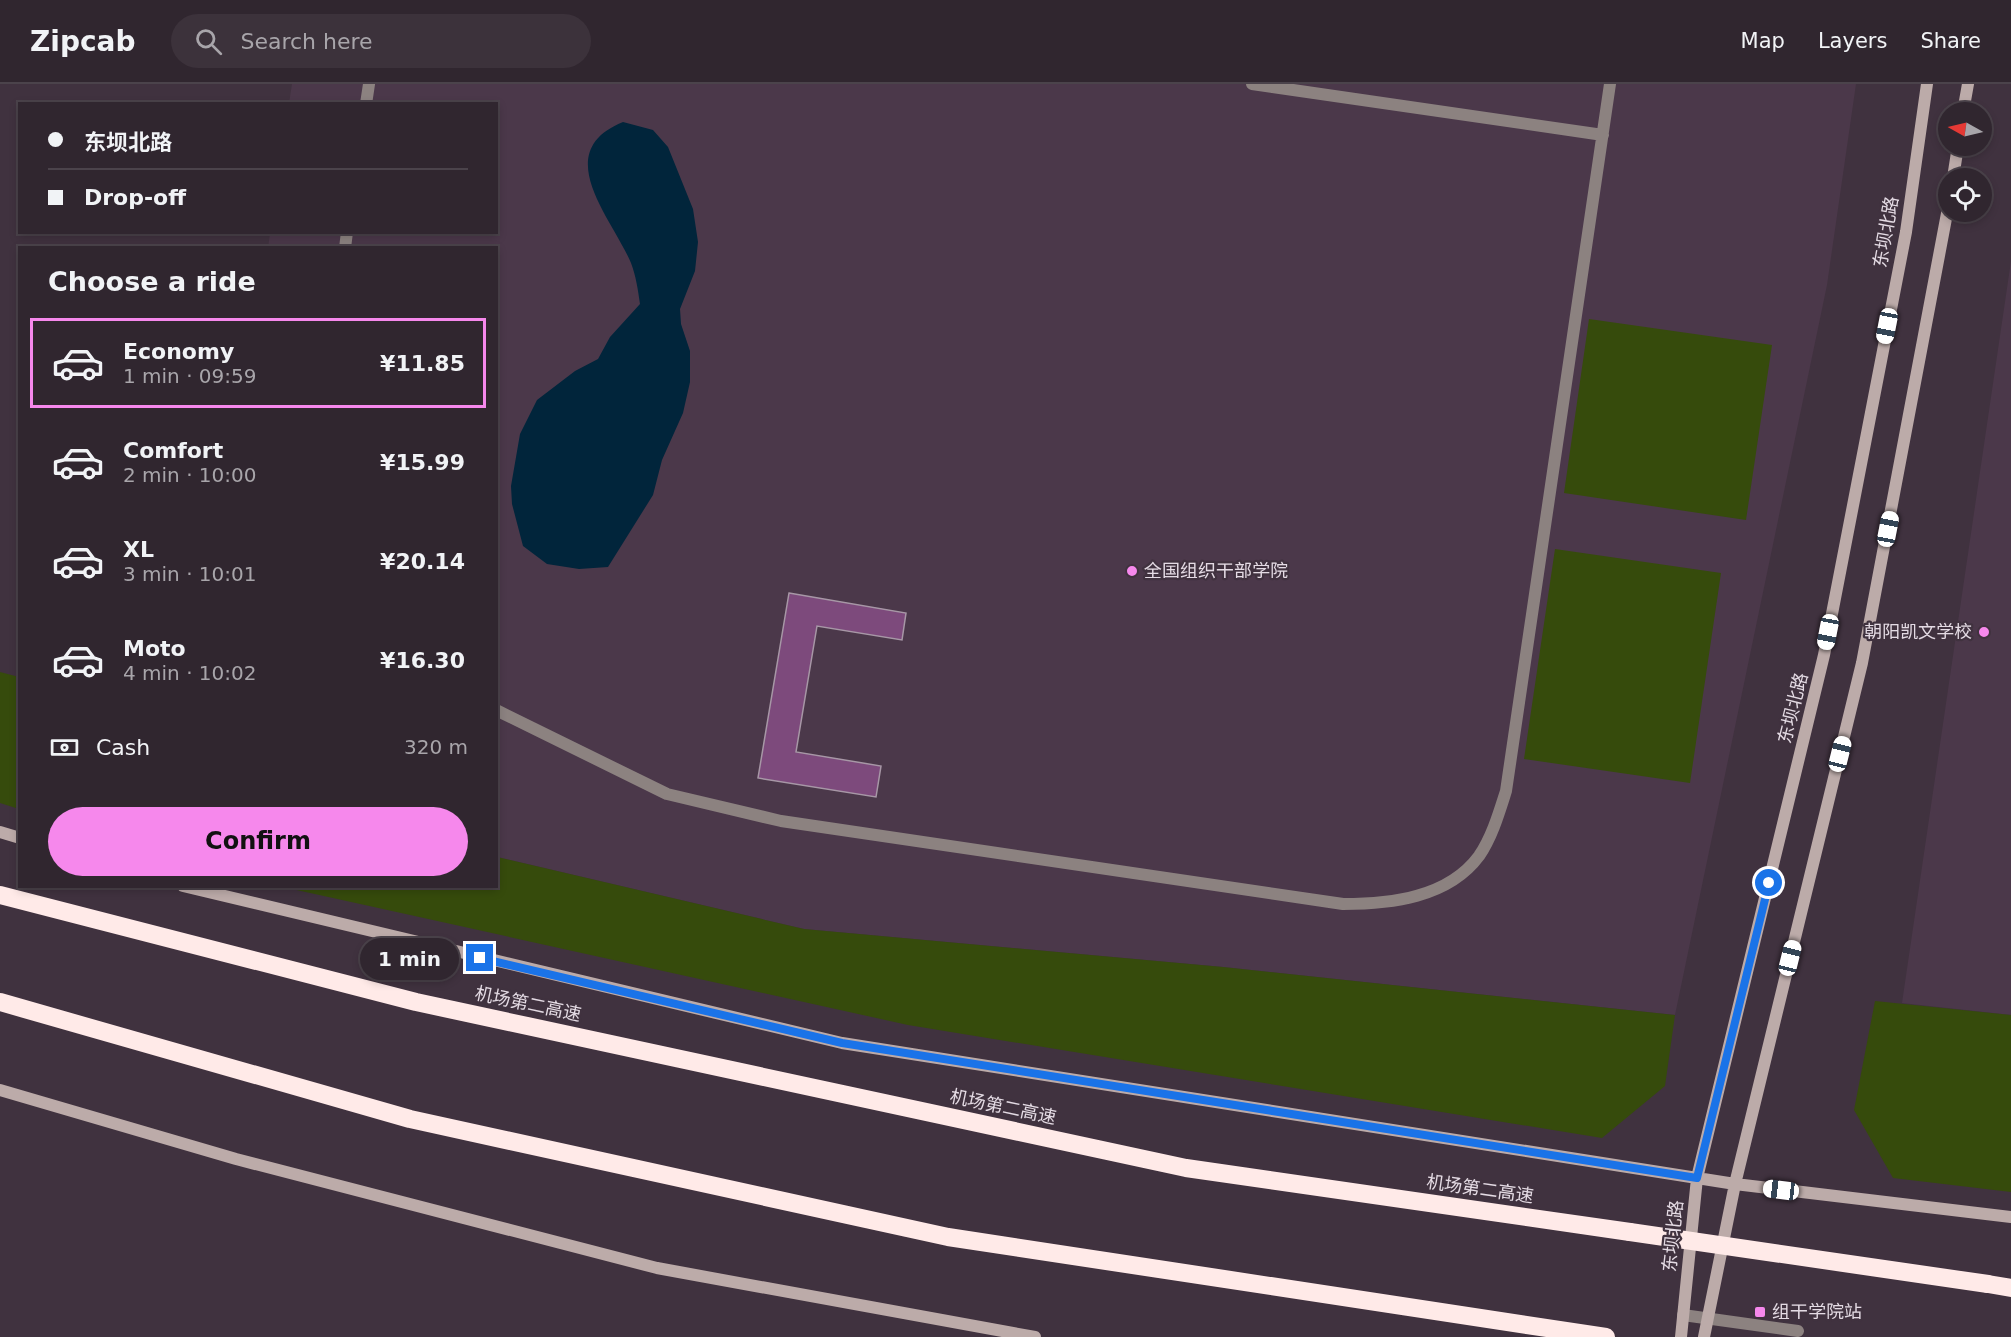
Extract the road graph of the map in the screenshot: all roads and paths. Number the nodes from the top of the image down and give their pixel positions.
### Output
1 (369, 84) edge
2 (1252, 84) edge
3 (1610, 84) edge
4 (1927, 84) edge
5 (1968, 84) edge
6 (366, 102) edge
7 (1965, 102) edge
8 (1603, 135) junction
9 (1945, 222) edge
10 (498, 711) edge
11 (0, 832) edge
12 (18, 837) edge
13 (191, 888) edge
14 (6, 898) edge
15 (0, 1002) edge
16 (0, 1090) edge
17 (1697, 1178) junction
18 (1735, 1184) junction
19 (2011, 1216) edge
20 (2011, 1288) edge
21 (1683, 1314) junction
22 (1709, 1319) junction
23 (1798, 1332) dead end
24 (1035, 1337) edge
25 (1606, 1337) edge
26 (1681, 1337) edge
27 (1704, 1337) edge

1 - 6 lane
2 - 8 lane
3 - 8 lane
4 - 17 main road, 东坝北路
5 - 7 main road
8 - 10 lane
9 - 18 main road
11 - 12 main road
13 - 17 main road
14 - 20 highway, 机场第二高速, bridge
15 - 25 highway
16 - 24 main road
17 - 18 main road
17 - 21 main road, 东坝北路
18 - 19 main road
18 - 22 main road
21 - 22 lane
21 - 26 main road, 东坝北路
22 - 23 lane
22 - 27 main road

